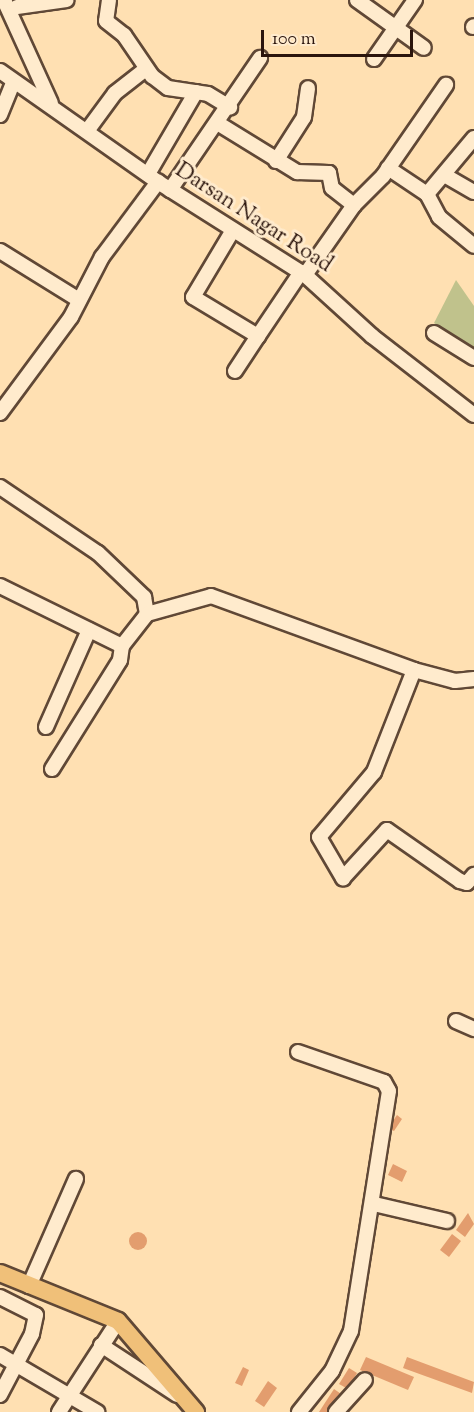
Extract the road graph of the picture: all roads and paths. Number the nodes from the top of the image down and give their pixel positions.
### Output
1 (4, 0) edge
2 (67, 0) edge
3 (109, 0) edge
4 (357, 0) edge
5 (416, 0) edge
6 (17, 7) dead end
7 (396, 28) junction
8 (424, 48) dead end
9 (260, 58) dead end
10 (374, 59) dead end
11 (146, 69) junction
12 (0, 71) edge
13 (14, 81) junction
14 (446, 85) dead end
15 (308, 88) dead end
16 (196, 92) junction
17 (52, 105) junction
18 (230, 107) junction
19 (0, 115) edge
20 (219, 124) junction
21 (87, 130) junction
22 (474, 138) edge
23 (276, 161) junction
24 (388, 168) junction
25 (446, 176) junction
26 (159, 182) junction
27 (474, 192) edge
28 (427, 194) junction
29 (354, 205) junction
30 (233, 230) junction
31 (474, 246) edge
32 (0, 251) edge
33 (303, 273) junction
34 (79, 300) junction
35 (434, 333) dead end
36 (258, 336) junction
37 (474, 358) edge
38 (235, 371) dead end
39 (0, 412) edge
40 (474, 415) edge
41 (0, 487) edge
42 (0, 586) edge
43 (147, 614) junction
44 (88, 630) junction
45 (122, 646) junction
46 (414, 670) junction
47 (474, 679) edge
48 (46, 727) dead end
49 (52, 769) dead end
50 (474, 876) edge
51 (456, 1021) dead end
52 (474, 1029) edge
53 (298, 1052) dead end
54 (76, 1179) dead end
55 (374, 1204) junction
56 (447, 1221) dead end
57 (0, 1273) edge
58 (29, 1286) junction
59 (0, 1297) edge
60 (118, 1320) junction
61 (101, 1345) junction
62 (0, 1356) edge
63 (15, 1362) junction
64 (364, 1380) dead end
65 (0, 1395) edge
66 (70, 1395) junction
67 (183, 1398) junction
68 (59, 1412) edge
69 (97, 1412) edge
70 (196, 1412) edge
71 (299, 1412) edge
72 (336, 1412) edge

1 - 17 street
2 - 6 street
3 - 11 street
4 - 7 street
5 - 7 street
7 - 8 street
7 - 10 street
9 - 18 street
11 - 16 street
11 - 21 street
12 - 13 street, Darsan Nagar Road
13 - 17 street, Darsan Nagar Road
13 - 19 street
14 - 24 street
15 - 23 street
16 - 18 street
16 - 26 street
17 - 21 street, Darsan Nagar Road
18 - 20 street
20 - 23 street
20 - 26 street
21 - 26 street, Darsan Nagar Road
22 - 25 street
23 - 29 street
24 - 28 street
24 - 29 street
25 - 27 street
25 - 28 street
26 - 30 street, Darsan Nagar Road
26 - 34 street
28 - 31 street
29 - 33 street
30 - 33 street, Darsan Nagar Road
30 - 36 street
32 - 34 street
33 - 36 street
33 - 40 street, Darsan Nagar Road
34 - 39 street
35 - 37 street
36 - 38 street
41 - 43 street
42 - 44 street
43 - 45 street
43 - 46 street
44 - 45 street
44 - 48 street
45 - 49 street
46 - 47 street
46 - 50 street
51 - 52 street
53 - 55 street
54 - 58 street
55 - 56 street
55 - 71 street
57 - 58 main road
58 - 60 main road
59 - 63 street
60 - 61 street
60 - 67 main road
61 - 66 street
61 - 67 street
62 - 63 street
63 - 65 street
63 - 66 street
64 - 72 street
66 - 68 street
66 - 69 street
67 - 70 main road

